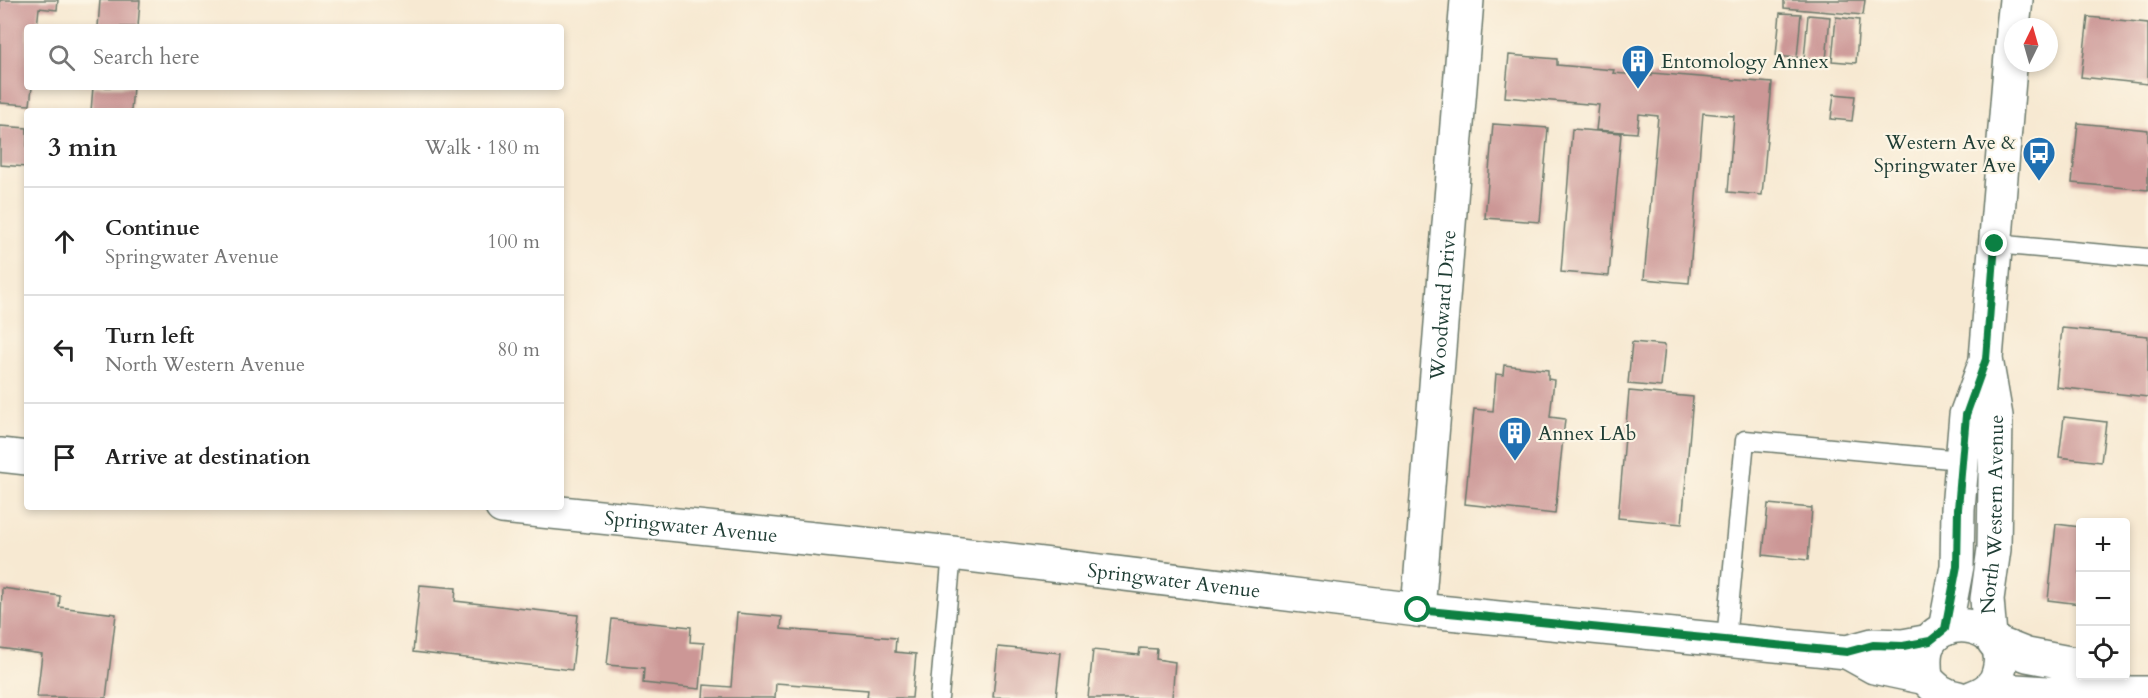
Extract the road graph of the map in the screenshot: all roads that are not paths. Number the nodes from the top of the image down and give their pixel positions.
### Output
1 (1467, 0) edge
2 (2016, 0) edge
3 (2014, 18) edge
4 (2009, 72) edge
5 (1995, 244) junction
6 (2148, 258) edge
7 (1986, 359) junction
8 (0, 455) edge
9 (24, 458) edge
10 (1961, 460) junction
11 (531, 510) edge
12 (952, 553) junction
13 (1418, 610) junction
14 (1937, 635) junction
15 (1992, 639) junction
16 (1726, 640) junction
17 (1847, 652) junction
18 (2076, 664) edge
19 (2130, 674) edge
20 (2148, 678) edge
21 (1959, 693) edge
22 (2148, 693) edge
23 (939, 698) edge

1 - 13 street, Woodward Drive
2 - 3 street, North Western Avenue
4 - 5 street, North Western Avenue
5 - 6 lane
5 - 7 street, North Western Avenue
7 - 10 street, North Western Avenue
7 - 15 street, North Western Avenue
8 - 9 street
10 - 14 street, North Western Avenue
10 - 16 lane
11 - 12 street, Springwater Avenue
12 - 13 street, Springwater Avenue
12 - 23 lane
13 - 16 street, Springwater Avenue
14 - 15 street, North Western Avenue
14 - 17 street, Springwater Avenue
14 - 21 street, North Western Avenue
15 - 18 street
15 - 21 street, North Western Avenue
16 - 17 street, Springwater Avenue
17 - 21 street, Springwater Avenue
19 - 20 street
21 - 22 street, Springwater Avenue

